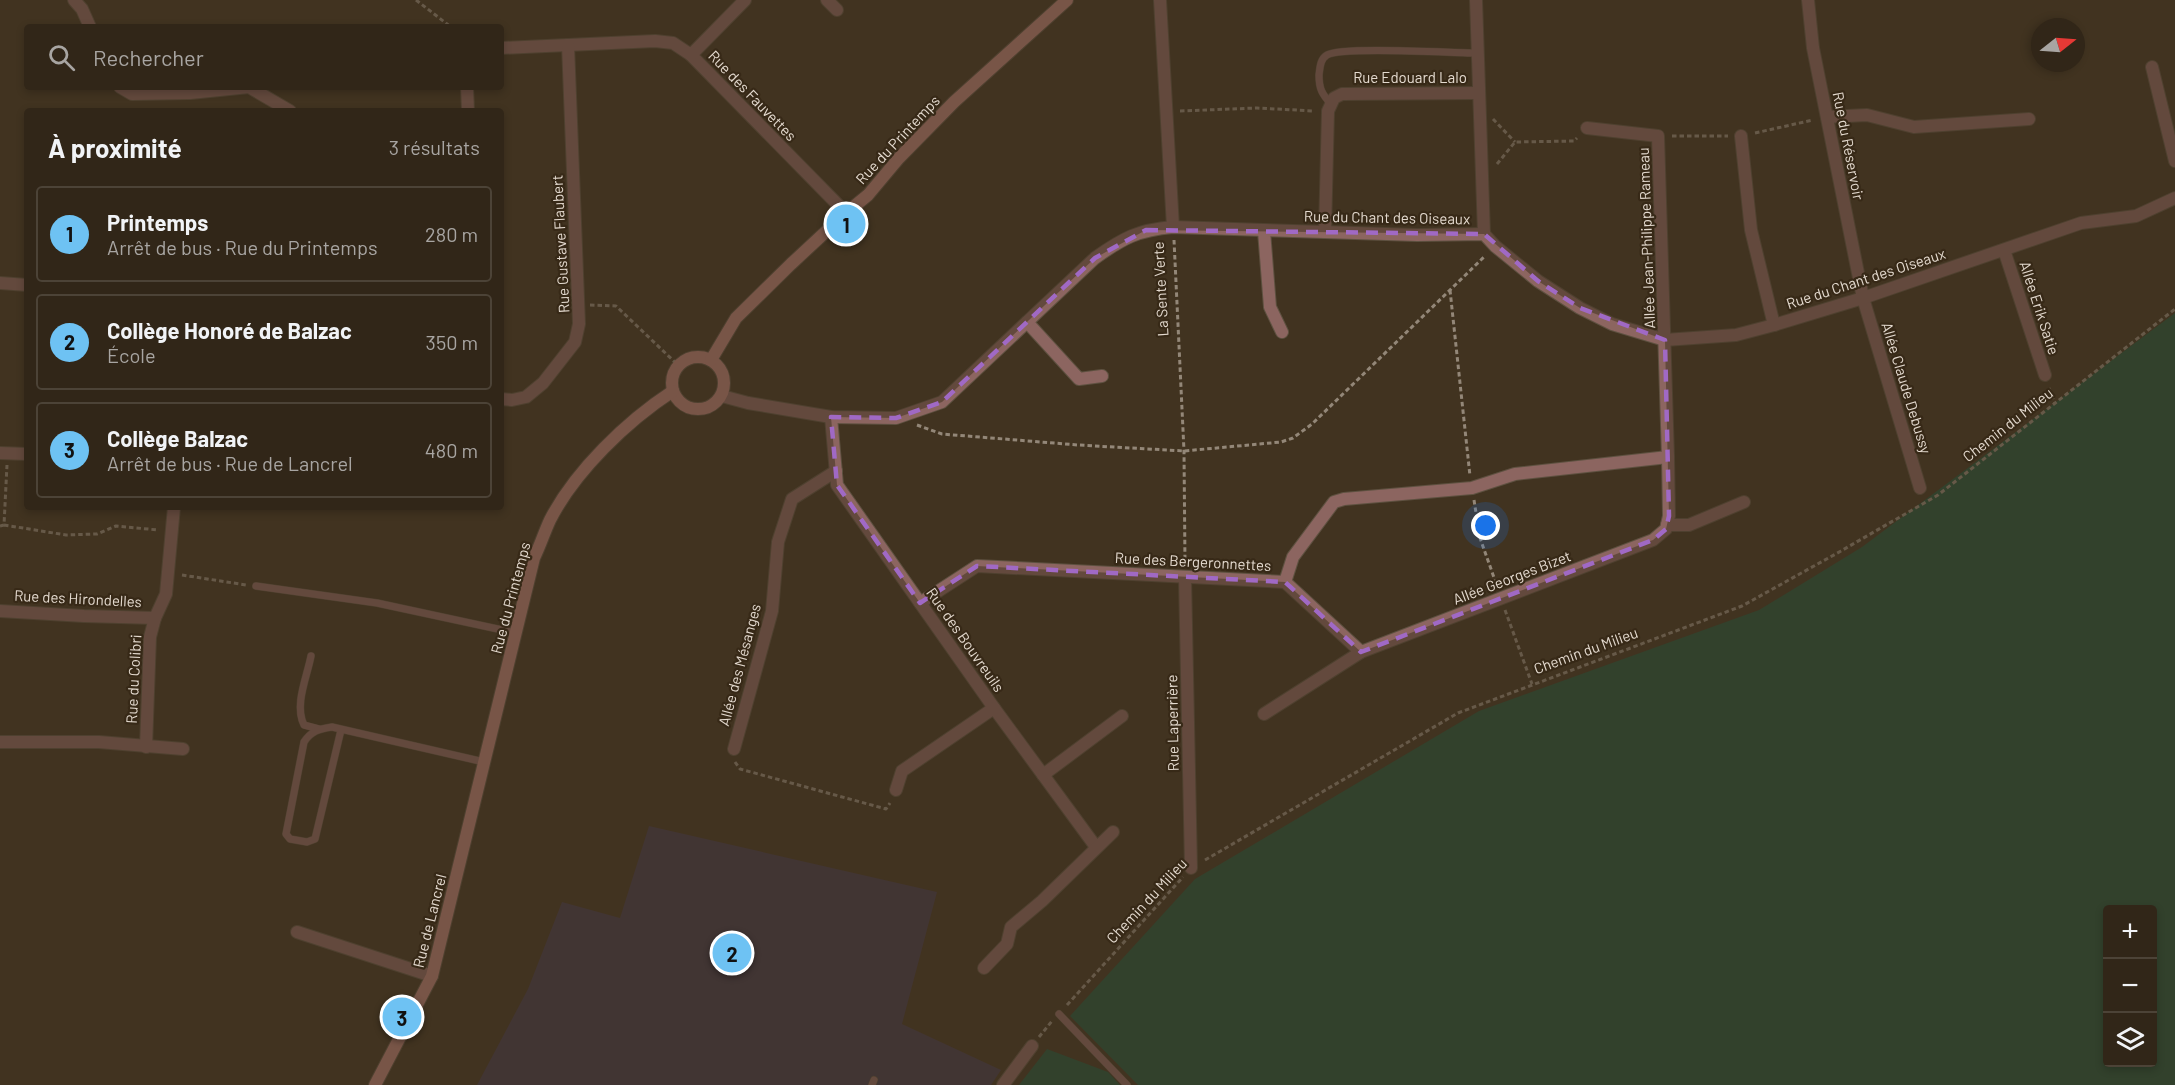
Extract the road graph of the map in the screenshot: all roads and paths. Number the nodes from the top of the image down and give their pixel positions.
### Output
1 (75, 0) edge
2 (416, 0) edge
3 (745, 0) edge
4 (827, 0) edge
5 (1066, 0) edge
6 (1160, 0) edge
7 (1476, 0) edge
8 (1808, 0) edge
9 (837, 10) dead end
10 (89, 24) edge
11 (447, 24) edge
12 (568, 45) junction
13 (504, 48) edge
14 (1477, 53) junction
15 (691, 55) junction
16 (2152, 67) dead end
17 (125, 90) edge
18 (220, 90) edge
19 (254, 90) edge
20 (467, 90) edge
21 (1479, 98) junction
22 (285, 108) edge
23 (468, 108) edge
24 (1330, 108) junction
25 (1166, 111) junction
26 (1827, 117) junction
27 (2029, 119) dead end
28 (1587, 128) joint
29 (1741, 136) dead end
30 (1515, 142) junction
31 (2175, 161) edge
32 (1482, 181) junction
33 (2175, 198) edge
34 (846, 213) junction
35 (1173, 226) junction
36 (1264, 231) junction
37 (1325, 232) junction
38 (1484, 234) junction
39 (1495, 246) junction
40 (2004, 250) junction
41 (0, 283) edge
42 (24, 285) edge
43 (1863, 298) junction
44 (580, 304) junction
45 (2175, 309) edge
46 (1028, 322) junction
47 (1774, 325) junction
48 (1282, 332) dead end
49 (1665, 340) junction
50 (711, 360) junction
51 (679, 366) junction
52 (2045, 375) dead end
53 (1102, 376) dead end
54 (673, 391) junction
55 (722, 396) junction
56 (504, 399) edge
57 (831, 417) junction
58 (896, 418) junction
59 (1184, 451) junction
60 (4, 453) edge
61 (24, 454) edge
62 (1668, 457) junction
63 (836, 471) junction
64 (1920, 488) dead end
65 (1744, 502) dead end
66 (174, 510) edge
67 (1667, 525) junction
68 (2, 526) edge
69 (172, 532) junction
70 (168, 572) junction
71 (1185, 577) junction
72 (1286, 582) junction
73 (256, 586) joint
74 (920, 603) junction
75 (0, 611) edge
76 (155, 618) junction
77 (516, 633) junction
78 (1361, 652) junction
79 (312, 656) dead end
80 (994, 708) junction
81 (1264, 714) dead end
82 (1122, 716) dead end
83 (319, 729) junction
84 (341, 729) junction
85 (0, 742) edge
86 (146, 747) junction
87 (183, 749) dead end
88 (734, 749) joint
89 (484, 762) junction
90 (1043, 775) junction
91 (478, 790) joint
92 (896, 790) joint
93 (1113, 832) dead end
94 (1096, 847) junction
95 (1191, 868) junction
96 (297, 932) dead end
97 (984, 968) dead end
98 (432, 976) junction
99 (1059, 1014) junction
100 (1032, 1046) joint
101 (380, 1083) edge
102 (1003, 1085) edge
103 (1127, 1085) edge

1 - 10 street
2 - 11 path
3 - 15 street, Rue des Fauvettes
4 - 9 street
5 - 34 main road, Rue du Printemps
6 - 25 street, La Sente Verte
7 - 14 street, Rue Edouard Lalo
8 - 26 street, Rue du Réservoir
12 - 13 street
12 - 15 street
12 - 44 street, Rue Gustave Flaubert
14 - 21 street, Rue Edouard Lalo
14 - 24 lane
15 - 34 street, Rue des Fauvettes
16 - 31 street
17 - 18 street
19 - 22 street
20 - 23 street
21 - 24 street, Rue Edouard Lalo
21 - 30 path
21 - 32 street, Rue Edouard Lalo
24 - 25 path
24 - 37 street
25 - 35 street, La Sente Verte
26 - 27 street
26 - 43 street, Rue du Réservoir
28 - 30 path
28 - 49 street, Allée Jean-Philippe Rameau
29 - 47 street
30 - 32 path
32 - 38 street, Rue Edouard Lalo
33 - 40 street, Rue du Chant des Oiseaux
34 - 50 main road, Rue du Printemps
35 - 36 street, Rue du Chant des Oiseaux
35 - 46 street, Rue du Chant des Oiseaux
35 - 59 path, La Sente Verte
36 - 37 street, Rue du Chant des Oiseaux
36 - 48 street
37 - 38 street, Rue du Chant des Oiseaux
38 - 39 street, Rue du Chant des Oiseaux
39 - 49 street, Rue du Chant des Oiseaux
39 - 59 path
40 - 43 street, Rue du Chant des Oiseaux
40 - 52 street, Allée Erik Satie
41 - 42 street
43 - 47 street, Rue du Chant des Oiseaux
43 - 64 street, Allée Claude Debussy
44 - 51 path
44 - 56 street, Rue Gustave Flaubert
45 - 95 path, Chemin du Milieu
46 - 53 street
46 - 58 street, Rue du Chant des Oiseaux
47 - 49 street, Rue du Chant des Oiseaux
49 - 62 street
50 - 51 main road
50 - 55 main road
51 - 54 main road
54 - 55 main road
54 - 77 main road, Rue du Printemps
55 - 57 street, Rue du Chant des Oiseaux
57 - 58 street, Rue du Chant des Oiseaux
57 - 63 street, Rue des Bouvreuils
58 - 59 path
59 - 71 path, La Sente Verte
60 - 61 street
60 - 68 path
62 - 67 street
62 - 72 street, Rue des Bergeronnettes
63 - 74 street, Rue des Bouvreuils
63 - 88 street, Allée des Mésanges
65 - 67 street
66 - 69 street, Rue du Colibri
67 - 78 street, Allée Georges Bizet
68 - 69 path
69 - 70 street, Rue du Colibri
70 - 73 path
70 - 76 street, Rue du Colibri
71 - 72 street, Rue des Bergeronnettes
71 - 74 street, Rue des Bergeronnettes
71 - 95 street, Rue Laperrière
72 - 78 street
73 - 77 lane
74 - 80 street, Rue des Bouvreuils
75 - 76 street, Rue des Hirondelles
76 - 86 street, Rue du Colibri
77 - 89 main road, Rue du Printemps
78 - 81 street, Allée Georges Bizet
79 - 83 lane
80 - 90 street, Rue des Bouvreuils
80 - 92 street
82 - 90 street
83 - 84 lane
83 - 84 lane
84 - 89 lane
85 - 86 street
86 - 87 street
88 - 92 path
89 - 91 main road, Rue du Printemps
90 - 94 street, Rue des Bouvreuils
91 - 98 main road, Rue de Lancrel
93 - 94 street
94 - 97 street
95 - 99 path, Chemin du Milieu
96 - 98 street
98 - 101 main road, Rue de Lancrel
99 - 100 path, Chemin du Milieu
99 - 103 lane
100 - 102 street

